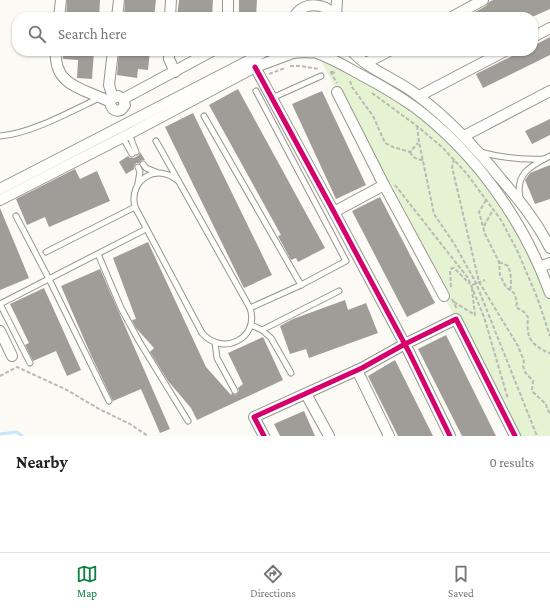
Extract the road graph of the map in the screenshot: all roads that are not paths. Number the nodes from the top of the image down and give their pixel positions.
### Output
1 (61, 0) edge
2 (119, 0) edge
3 (171, 0) edge
4 (228, 0) edge
5 (337, 0) edge
6 (483, 0) edge
7 (60, 12) edge
8 (118, 12) edge
9 (170, 12) edge
10 (228, 12) edge
11 (298, 12) edge
12 (331, 12) edge
13 (336, 12) edge
14 (461, 12) edge
15 (550, 28) edge
16 (538, 34) edge
17 (56, 56) edge
18 (112, 56) edge
19 (169, 56) edge
20 (203, 56) edge
21 (257, 56) edge
22 (282, 56) edge
23 (323, 56) edge
24 (356, 56) edge
25 (379, 56) edge
26 (495, 56) edge
27 (366, 63) junction
28 (259, 65) junction
29 (175, 72) junction
30 (321, 76) dead end
31 (337, 88) road end
32 (550, 91) edge
33 (256, 92) dead end
34 (419, 96) junction
35 (272, 98) junction
36 (108, 99) junction
37 (123, 99) junction
38 (121, 110) junction
39 (204, 116) dead end
40 (128, 122) junction
41 (0, 136) edge
42 (126, 136) junction
43 (464, 136) junction
44 (156, 141) dead end
45 (479, 152) junction
46 (134, 153) dead end
47 (550, 156) edge
48 (544, 159) junction
49 (159, 173) junction
50 (178, 181) junction
51 (384, 185) junction
52 (137, 186) junction
53 (0, 189) edge
54 (0, 200) edge
55 (520, 201) junction
56 (135, 207) junction
57 (334, 212) junction
58 (16, 216) dead end
59 (146, 229) junction
60 (550, 248) edge
61 (46, 252) dead end
62 (98, 254) junction
63 (550, 263) edge
64 (540, 266) junction
65 (49, 279) junction
66 (301, 285) junction
67 (339, 291) dead end
68 (448, 293) road end
69 (550, 293) edge
70 (0, 304) edge
71 (250, 308) junction
72 (251, 325) junction
73 (262, 330) junction
74 (0, 331) edge
75 (214, 343) junction
76 (405, 344) junction
77 (12, 356) dead end
78 (30, 363) dead end
79 (356, 370) junction
80 (291, 373) dead end
81 (235, 391) dead end
82 (306, 394) junction
83 (109, 401) dead end
84 (188, 421) dead end
85 (264, 436) edge
86 (329, 436) edge
87 (389, 436) edge
88 (450, 436) edge
89 (515, 436) edge

1 - 7 street
2 - 8 street
3 - 9 street
4 - 10 street
5 - 13 street
6 - 14 street
11 - 12 street
15 - 16 street
17 - 36 street
18 - 36 street
19 - 29 street
20 - 29 street
21 - 40 street
22 - 28 street
23 - 64 street
24 - 27 street
25 - 27 street
26 - 34 street
27 - 34 street
28 - 35 street
28 - 42 street
29 - 37 street
30 - 35 lane
31 - 51 street
32 - 43 street
33 - 66 lane
34 - 43 street
35 - 57 street
36 - 37 street
36 - 38 street
36 - 41 lane
37 - 38 street
38 - 40 street
39 - 66 lane
40 - 53 street
42 - 46 lane
42 - 54 street
43 - 45 street
44 - 50 lane
45 - 48 lane
45 - 55 street
47 - 48 lane
48 - 55 lane
49 - 50 lane
49 - 52 lane
49 - 52 lane
50 - 71 lane
51 - 57 street
51 - 68 street
52 - 56 lane
55 - 60 street
56 - 59 lane
56 - 61 lane
57 - 76 street
58 - 65 lane
59 - 62 lane
59 - 75 lane
62 - 65 lane
62 - 84 lane
63 - 64 street
64 - 69 street
65 - 70 lane
65 - 83 lane
66 - 71 lane
67 - 73 lane
70 - 78 lane
71 - 72 lane
72 - 73 lane
72 - 75 lane
73 - 80 lane
74 - 77 street
75 - 81 lane
76 - 79 street
76 - 88 street
76 - 89 street
79 - 82 street
79 - 87 street
82 - 85 street
82 - 86 street

